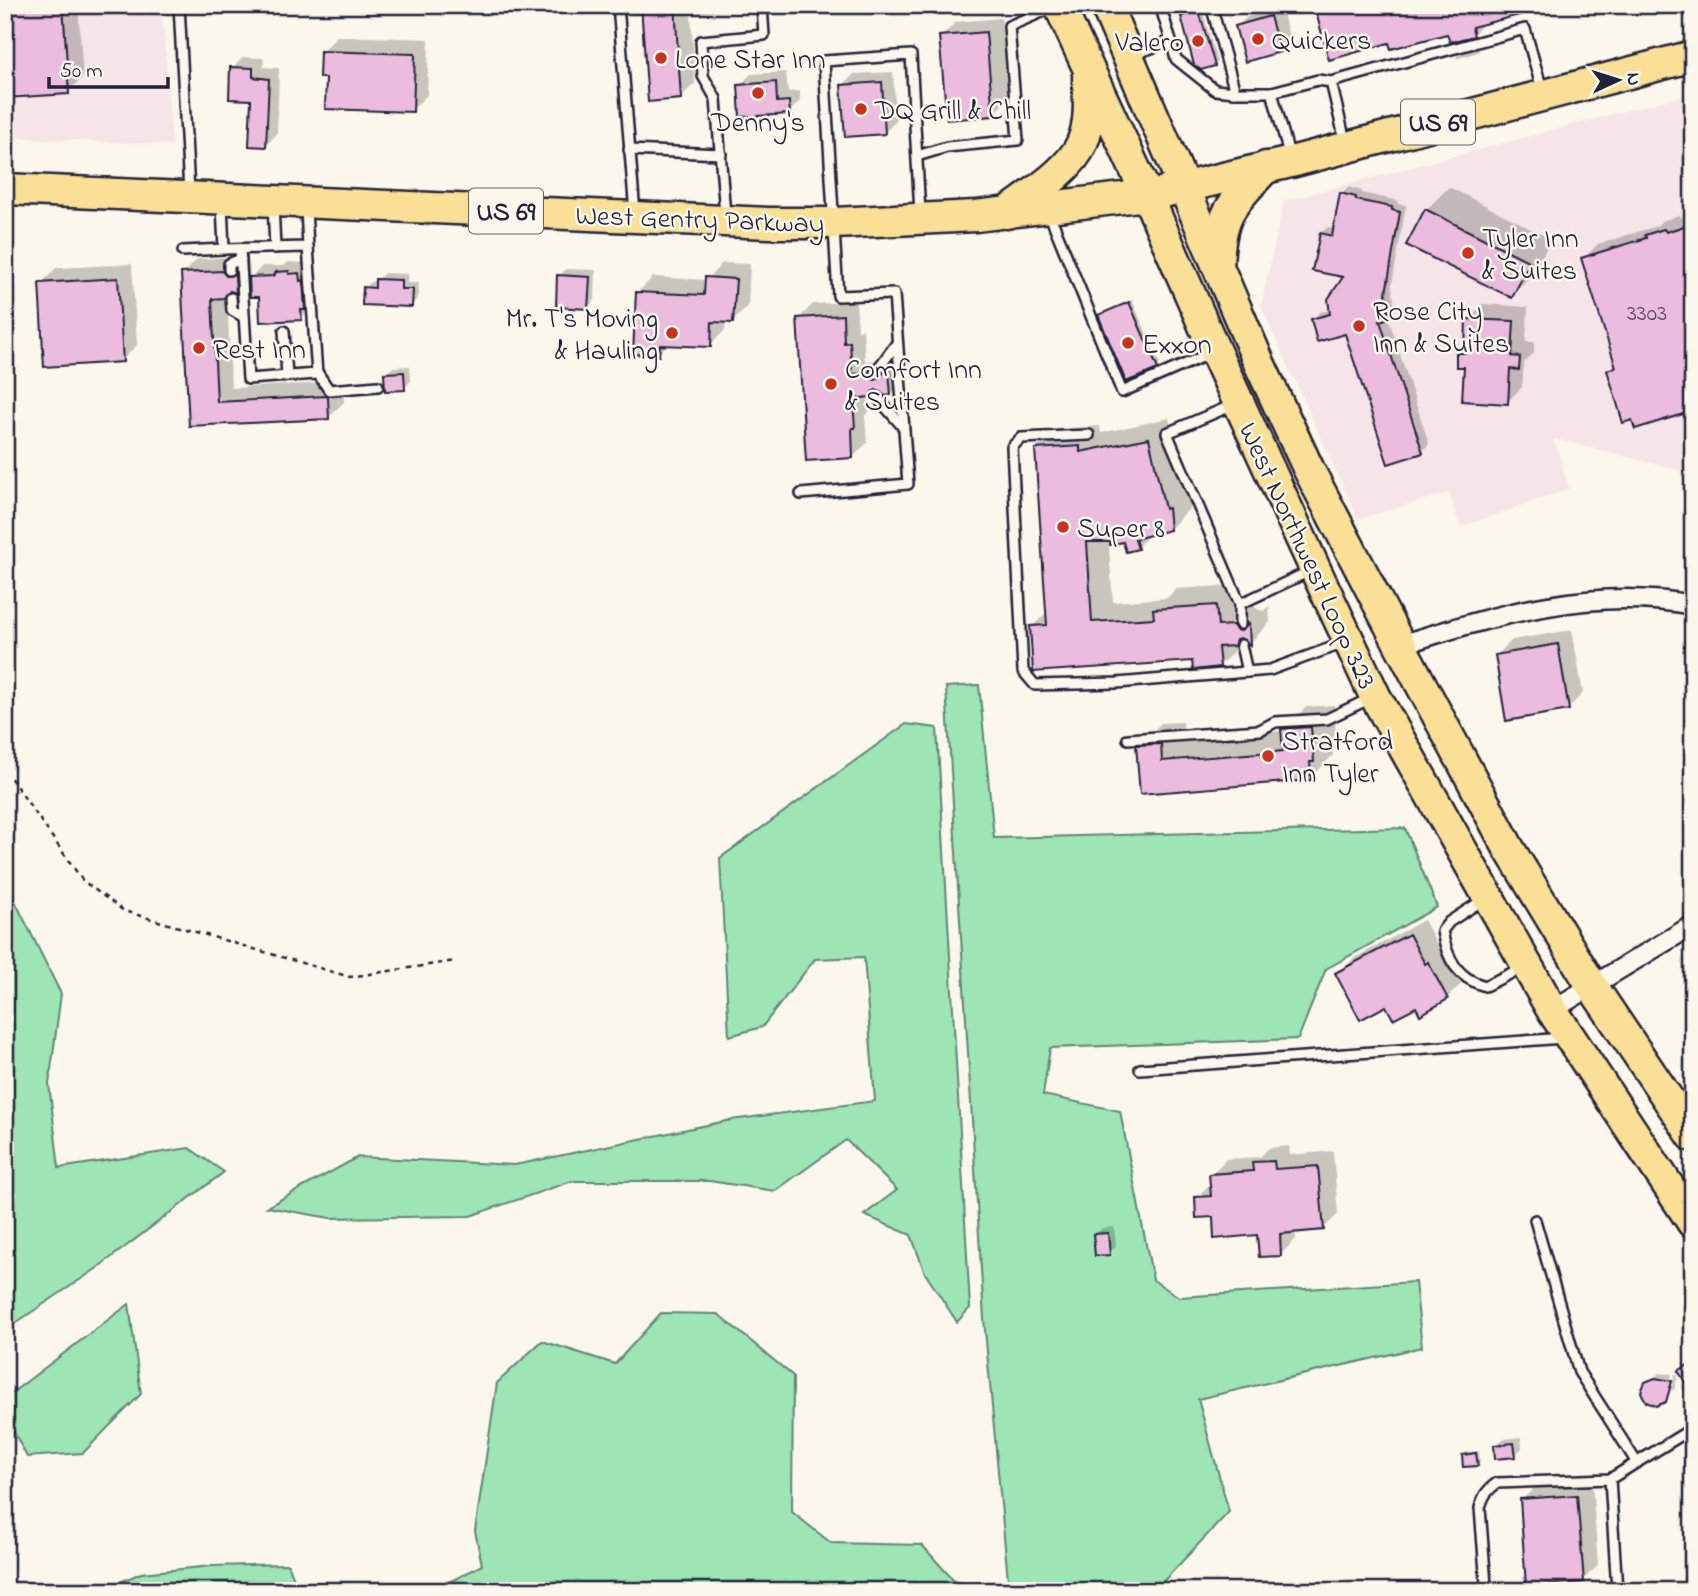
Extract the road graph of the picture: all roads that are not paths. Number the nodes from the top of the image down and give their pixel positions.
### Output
1 (179, 5) edge
2 (618, 5) edge
3 (762, 5) edge
4 (1058, 5) edge
5 (1106, 5) edge
6 (1160, 5) edge
7 (1211, 5) edge
8 (1171, 41) junction
9 (1693, 56) edge
10 (1128, 57) junction
11 (1088, 71) junction
12 (1331, 82) junction
13 (1235, 92) junction
14 (1272, 92) junction
15 (1543, 95) junction
16 (1346, 146) junction
17 (629, 150) junction
18 (721, 154) junction
19 (917, 156) junction
20 (1278, 165) junction
21 (1183, 187) junction
22 (5, 189) edge
23 (1147, 195) junction
24 (189, 197) junction
25 (222, 199) junction
26 (273, 201) junction
27 (306, 202) junction
28 (1047, 208) junction
29 (1007, 213) junction
30 (635, 217) junction
31 (920, 220) junction
32 (725, 221) junction
33 (834, 223) junction
34 (308, 247) junction
35 (275, 248) junction
36 (224, 249) junction
37 (183, 251) dead end
38 (240, 254) junction
39 (229, 270) dead end
40 (1218, 270) junction
41 (231, 298) dead end
42 (243, 317) junction
43 (284, 331) dead end
44 (897, 343) junction
45 (1215, 351) junction
46 (317, 372) junction
47 (875, 373) dead end
48 (287, 376) junction
49 (378, 386) dead end
50 (877, 397) dead end
51 (1238, 402) junction
52 (904, 427) junction
53 (1089, 435) dead end
54 (802, 494) dead end
55 (1315, 569) junction
56 (1240, 604) junction
57 (1693, 605) edge
58 (1240, 624) dead end
59 (1349, 642) junction
60 (1241, 645) dead end
61 (1400, 645) junction
62 (1247, 672) junction
63 (1376, 696) junction
64 (1128, 739) dead end
65 (1487, 897) junction
66 (1693, 925) edge
67 (1527, 966) junction
68 (1592, 986) junction
69 (1552, 1010) junction
70 (1570, 1037) junction
71 (1140, 1069) dead end
72 (1693, 1136) edge
73 (1535, 1220) dead end
74 (1693, 1223) edge
75 (1693, 1428) edge
76 (1637, 1463) junction
77 (1610, 1479) junction
78 (1490, 1591) edge
79 (1617, 1591) edge

1 - 24 lane
2 - 17 lane
3 - 18 lane
4 - 11 main road, West Northwest Loop 323
4 - 19 lane
5 - 10 main road, West Northwest Loop 323
6 - 8 lane
7 - 13 lane
8 - 10 lane
8 - 13 lane
9 - 15 main road, US 69
10 - 21 main road, West Northwest Loop 323
11 - 23 main road, West Northwest Loop 323
11 - 29 main road
12 - 14 lane
12 - 15 lane
12 - 16 lane
13 - 14 lane
14 - 20 lane
15 - 16 main road, US 69
16 - 20 main road, US 69
17 - 18 lane
17 - 30 lane
18 - 32 lane
19 - 31 lane
19 - 33 lane
20 - 21 main road, US 69
20 - 40 main road
21 - 23 main road, West Gentry Parkway / US 69
21 - 40 main road, West Northwest Loop 323
22 - 24 main road, West Gentry Parkway / US 69
23 - 28 main road, West Gentry Parkway / US 69
23 - 45 main road, West Northwest Loop 323
24 - 25 main road, West Gentry Parkway / US 69
25 - 26 main road, West Gentry Parkway / US 69
25 - 36 lane
26 - 27 main road, West Gentry Parkway / US 69
26 - 35 lane
27 - 30 main road, West Gentry Parkway / US 69
27 - 34 lane
28 - 29 main road, West Gentry Parkway / US 69
28 - 45 lane
29 - 31 main road, West Gentry Parkway / US 69
30 - 32 main road, West Gentry Parkway / US 69
31 - 33 main road, West Gentry Parkway / US 69
32 - 33 main road, West Gentry Parkway / US 69
33 - 44 lane
34 - 35 lane
34 - 46 lane
35 - 38 lane
36 - 37 lane
36 - 38 lane
38 - 39 lane
38 - 42 lane
40 - 61 main road, West Northwest Loop 323
41 - 42 lane
42 - 48 lane
43 - 48 lane
44 - 47 lane
44 - 52 lane
45 - 51 main road, West Northwest Loop 323
46 - 48 lane
46 - 49 lane
50 - 52 lane
51 - 55 main road, West Northwest Loop 323
51 - 56 lane
52 - 54 lane
53 - 62 lane
55 - 56 lane
55 - 59 main road, West Northwest Loop 323
56 - 58 lane
57 - 61 street
59 - 62 lane
59 - 63 main road, West Northwest Loop 323
60 - 62 lane
61 - 68 main road, West Northwest Loop 323
63 - 64 lane
63 - 65 main road, West Northwest Loop 323
65 - 67 main road, West Northwest Loop 323
65 - 67 lane
66 - 68 street
67 - 69 main road, West Northwest Loop 323
68 - 69 street
68 - 72 main road, West Northwest Loop 323
69 - 70 main road, West Northwest Loop 323
70 - 71 lane
70 - 74 main road, West Northwest Loop 323
73 - 76 lane
75 - 76 lane
76 - 77 lane
77 - 78 lane
77 - 79 lane

